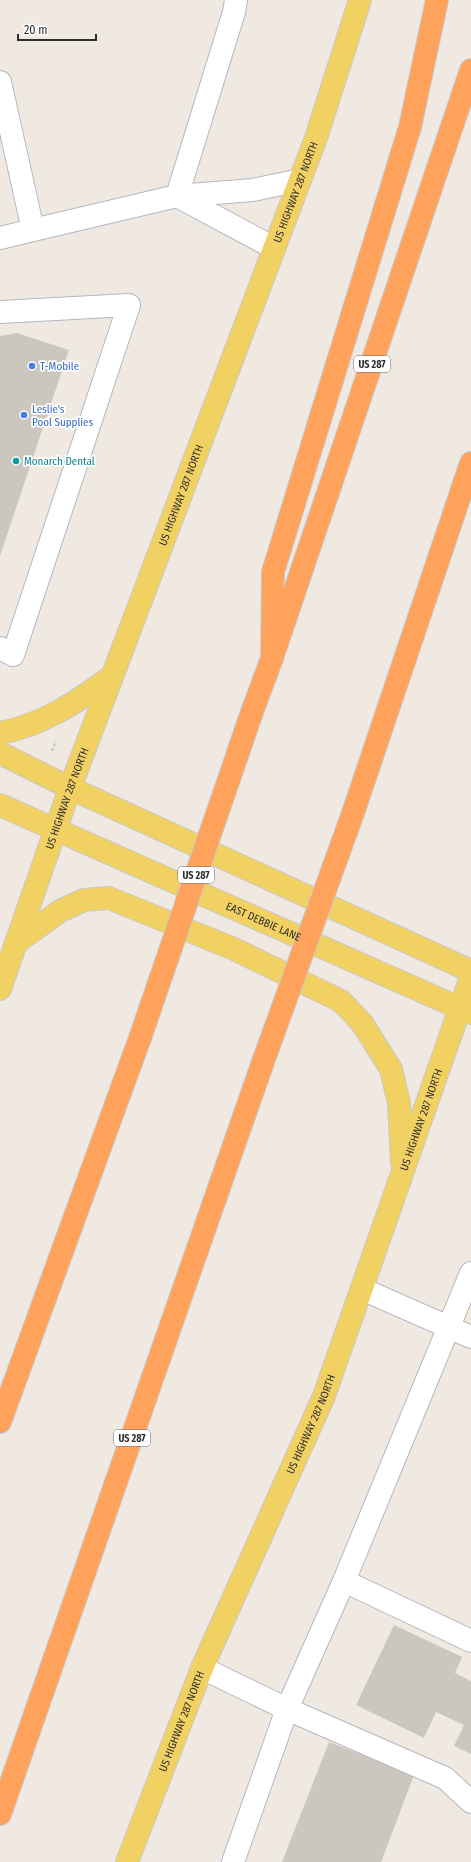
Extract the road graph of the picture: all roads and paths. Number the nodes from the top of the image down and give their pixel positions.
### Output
1 (236, 0) edge
2 (360, 0) edge
3 (437, 0) edge
4 (471, 70) edge
5 (0, 82) edge
6 (300, 180) junction
7 (176, 196) junction
8 (33, 230) junction
9 (0, 238) edge
10 (274, 248) junction
11 (0, 312) edge
12 (471, 463) edge
13 (471, 480) edge
14 (455, 510) junction
15 (0, 648) edge
16 (272, 658) junction
17 (112, 676) junction
18 (0, 733) edge
19 (58, 737) dead end
20 (52, 751) dead end
21 (0, 753) edge
22 (70, 788) junction
23 (0, 805) edge
24 (56, 830) junction
25 (17, 942) junction
26 (471, 971) edge
27 (471, 977) edge
28 (0, 989) edge
29 (466, 1010) edge
30 (402, 1174) junction
31 (471, 1273) edge
32 (362, 1290) junction
33 (449, 1328) junction
34 (471, 1337) edge
35 (13, 1383) junction
36 (0, 1410) edge
37 (0, 1422) edge
38 (344, 1581) junction
39 (471, 1641) edge
40 (202, 1668) junction
41 (287, 1709) junction
42 (471, 1802) edge
43 (0, 1814) edge
44 (127, 1862) edge
45 (233, 1862) edge

1 - 7 lane
2 - 6 main road, US HIGHWAY 287 NORTH
3 - 16 highway
4 - 16 highway, US 287
5 - 8 lane
6 - 7 lane
6 - 10 main road, US HIGHWAY 287 NORTH
7 - 8 lane
7 - 10 lane
8 - 9 lane
10 - 17 main road, US HIGHWAY 287 NORTH
11 - 15 lane
12 - 14 highway, US 287
13 - 14 highway
14 - 43 highway, US 287, bridge
16 - 35 highway, US 287, bridge
17 - 18 main road
17 - 22 main road, US HIGHWAY 287 NORTH
19 - 20 path
21 - 22 main road
22 - 24 main road, US HIGHWAY 287 NORTH
22 - 26 main road
23 - 24 main road, EAST DEBBIE LANE
24 - 25 main road, US HIGHWAY 287 NORTH
24 - 29 main road, EAST DEBBIE LANE
25 - 28 main road, US HIGHWAY 287 NORTH
25 - 30 main road
27 - 29 main road, US HIGHWAY 287 NORTH
29 - 30 main road, US HIGHWAY 287 NORTH
30 - 32 main road, US HIGHWAY 287 NORTH
31 - 33 lane
32 - 33 lane
32 - 40 main road, US HIGHWAY 287 NORTH
33 - 34 lane
33 - 38 lane
35 - 36 highway
35 - 37 highway, US 287
38 - 39 lane
38 - 41 lane
40 - 41 lane
40 - 44 main road, US HIGHWAY 287 NORTH
41 - 42 lane
41 - 45 lane

